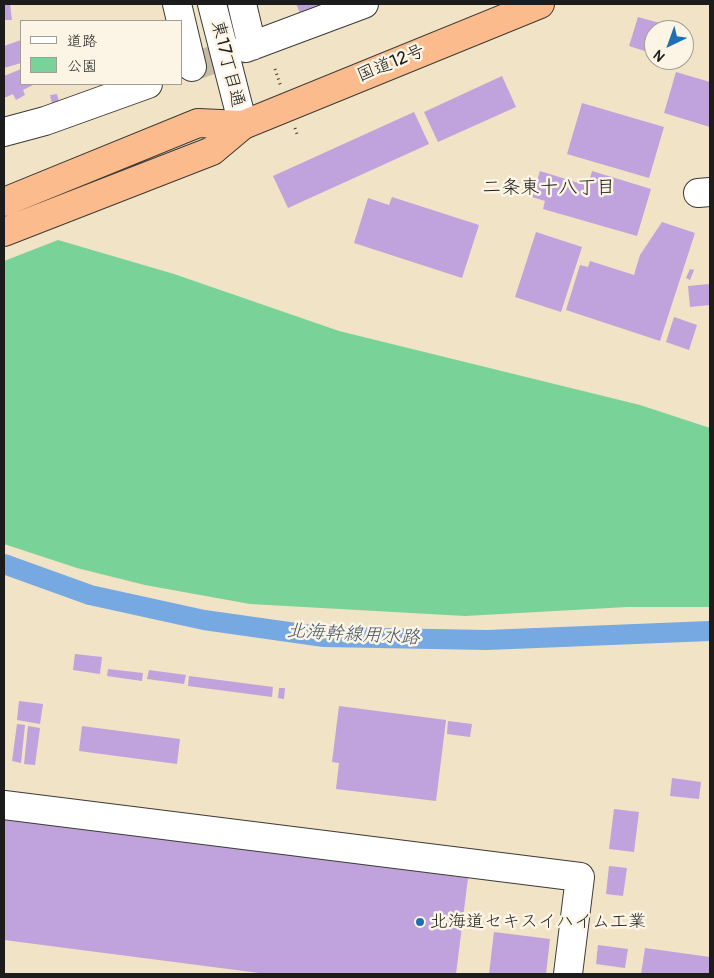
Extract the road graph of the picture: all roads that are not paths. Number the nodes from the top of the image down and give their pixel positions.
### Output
1 (177, 4) edge
2 (212, 4) edge
3 (242, 4) edge
4 (364, 4) edge
5 (540, 4) edge
6 (180, 20) edge
7 (182, 29) edge
8 (190, 68) edge
9 (145, 85) edge
10 (243, 125) junction
11 (4, 132) edge
12 (6, 201) edge
13 (4, 232) edge
14 (4, 805) edge
15 (568, 974) edge

1 - 6 street
2 - 10 street, 東17丁目通
3 - 4 street
5 - 10 highway, 国道12号
7 - 8 street
9 - 11 street
10 - 12 highway, 国道12号
10 - 13 highway, 国道12号
14 - 15 street

